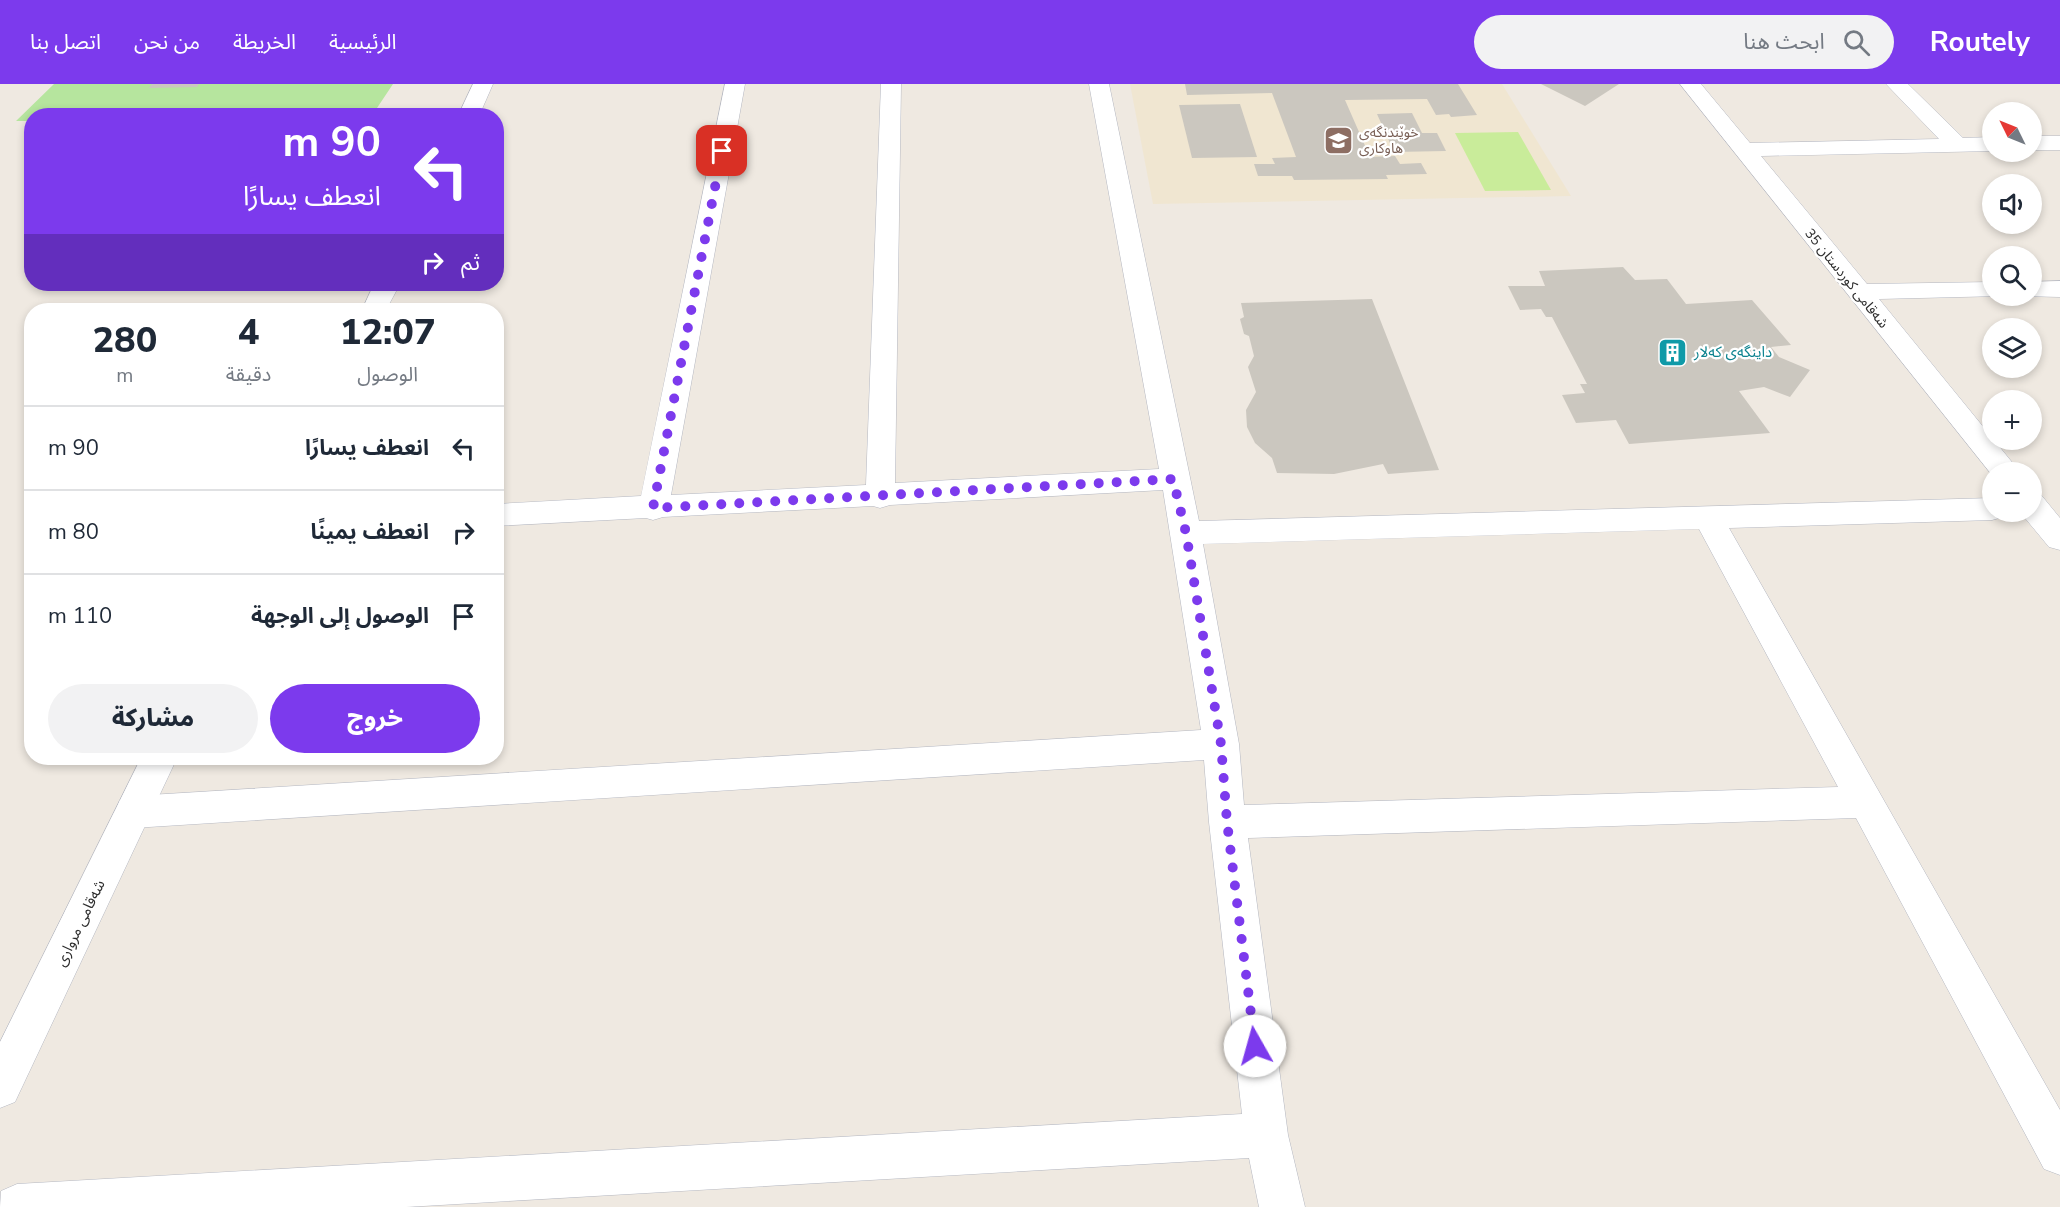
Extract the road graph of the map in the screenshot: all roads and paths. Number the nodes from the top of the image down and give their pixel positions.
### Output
1 (483, 84) edge
2 (735, 84) edge
3 (891, 84) edge
4 (1099, 84) edge
5 (1689, 84) edge
6 (1896, 84) edge
7 (472, 108) edge
8 (2042, 143) edge
9 (2060, 143) edge
10 (1982, 144) edge
11 (1958, 145) junction
12 (1743, 150) junction
13 (2060, 289) edge
14 (1982, 290) edge
15 (2042, 290) edge
16 (1859, 292) junction
17 (1998, 462) edge
18 (1173, 479) junction
19 (880, 497) junction
20 (653, 508) junction
21 (1982, 509) edge
22 (504, 515) edge
23 (1708, 517) junction
24 (2042, 518) edge
25 (1186, 533) junction
26 (2060, 539) edge
27 (1221, 744) junction
28 (156, 765) edge
29 (1868, 802) junction
30 (133, 812) junction
31 (1227, 822) junction
32 (0, 1088) edge
33 (1266, 1135) junction
34 (2060, 1153) edge
35 (17, 1207) edge
36 (1282, 1207) edge

1 - 7 street
2 - 20 street
3 - 19 street
4 - 18 street
5 - 12 street, شەقامی کوردستان 35
6 - 11 street
8 - 9 street
10 - 11 street
11 - 12 street
12 - 16 street, شەقامی کوردستان 35
13 - 15 street
14 - 16 street
16 - 17 street, شەقامی کوردستان 35
18 - 19 street
18 - 25 street
19 - 20 street
20 - 22 street
21 - 23 street
23 - 25 street
23 - 29 street
24 - 26 street
25 - 27 street
27 - 30 street
27 - 31 street
28 - 30 street, شەقامی مرواری
29 - 31 street
29 - 34 street
30 - 32 street, شەقامی مرواری
31 - 33 street
33 - 35 street
33 - 36 street

